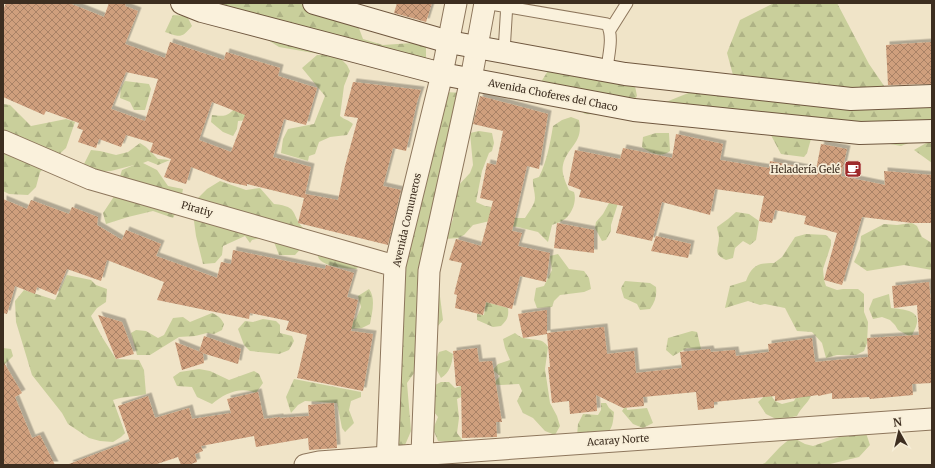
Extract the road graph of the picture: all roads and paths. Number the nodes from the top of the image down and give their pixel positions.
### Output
1 (182, 3) edge
2 (314, 3) edge
3 (456, 3) edge
4 (485, 3) edge
5 (627, 3) edge
6 (506, 5) edge
7 (610, 30) junction
8 (449, 42) junction
9 (477, 47) junction
10 (504, 52) junction
11 (607, 70) junction
12 (442, 74) junction
13 (471, 79) junction
14 (932, 96) edge
15 (932, 131) edge
16 (3, 141) edge
17 (395, 266) junction
18 (932, 418) edge
19 (423, 460) edge
20 (387, 461) edge
21 (305, 465) edge

1 - 12 street, Avenida Choferes del Chaco
2 - 8 street
3 - 8 street, Avenida Comuneros
4 - 6 lane
4 - 9 street
5 - 7 lane
6 - 7 lane
6 - 10 lane
7 - 11 lane
8 - 9 street
8 - 12 street, Avenida Comuneros
9 - 10 street
9 - 13 street
10 - 11 street
11 - 14 street
12 - 13 street, Avenida Choferes del Chaco
12 - 17 street, Avenida Comuneros
13 - 15 street, Avenida Choferes del Chaco
13 - 19 street
16 - 17 street, Piratiy
17 - 20 street, Avenida Comuneros
18 - 19 street, Acaray Norte
19 - 20 street, Acaray Norte
20 - 21 street, Acaray Norte

